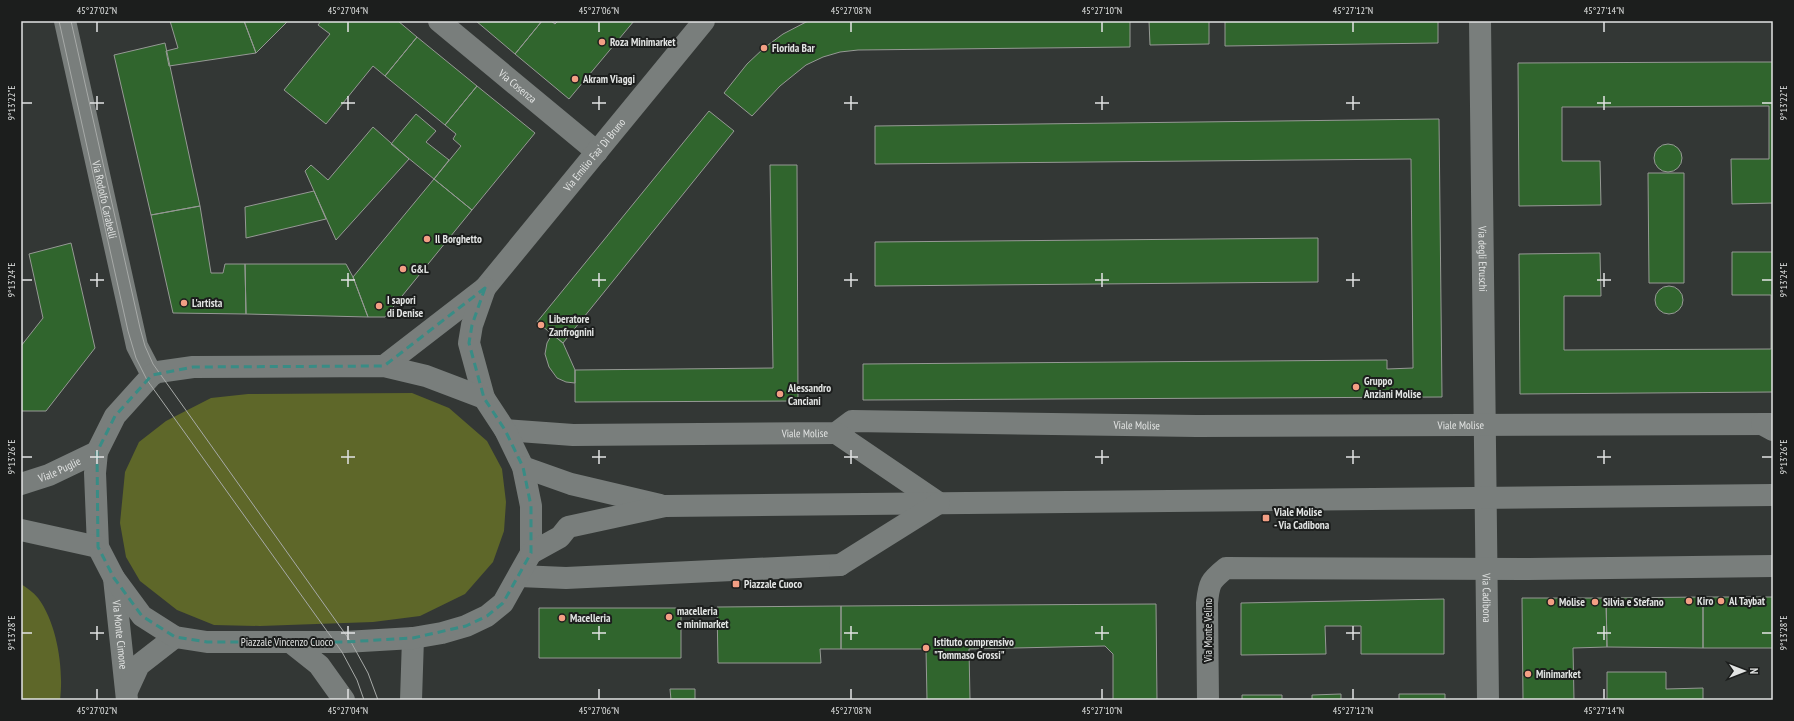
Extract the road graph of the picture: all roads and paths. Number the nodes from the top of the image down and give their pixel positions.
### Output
1 (65, 21) edge
2 (439, 21) edge
3 (704, 21) edge
4 (1480, 21) edge
5 (597, 152) junction
6 (485, 288) junction
7 (384, 366) junction
8 (152, 375) junction
9 (484, 398) junction
10 (1485, 425) junction
11 (1769, 426) edge
12 (505, 430) junction
13 (836, 433) junction
14 (97, 452) junction
15 (523, 467) junction
16 (21, 484) edge
17 (1773, 495) edge
18 (1486, 497) junction
19 (939, 503) junction
20 (665, 506) junction
21 (21, 530) edge
22 (98, 547) junction
23 (531, 553) junction
24 (1773, 566) edge
25 (1486, 569) junction
26 (519, 576) junction
27 (114, 578) junction
28 (175, 637) junction
29 (413, 638) junction
30 (290, 642) junction
31 (127, 696) edge
32 (344, 700) edge
33 (411, 700) edge
34 (1208, 700) edge
35 (1488, 700) edge

1 - 8 street, Via Rodolfo Carabelli
2 - 5 street, Via Cosenza
3 - 5 street, Via Emilio Faa' Di Bruno
4 - 10 street, Via degli Etruschi
5 - 6 street, Via Emilio Faa' Di Bruno
6 - 7 street, Via Emilio Faa' Di Bruno
6 - 9 street, Via Emilio Faa' Di Bruno
7 - 8 street
7 - 9 street
8 - 14 street, Piazzale Vincenzo Cuoco
9 - 12 street, Piazzale Vincenzo Cuoco
10 - 11 street, Viale Molise
10 - 13 street, Viale Molise
10 - 18 street, Via degli Etruschi
12 - 13 street, Viale Molise
12 - 15 street, Piazzale Vincenzo Cuoco
13 - 19 street
14 - 16 street, Viale Puglie
14 - 22 street, Piazzale Vincenzo Cuoco
15 - 20 street
15 - 23 street, Piazzale Vincenzo Cuoco
17 - 18 street
18 - 19 street
18 - 25 street, Via Cadibona
19 - 20 street
19 - 26 street
20 - 23 street
21 - 22 street
22 - 27 street, Piazzale Vincenzo Cuoco
23 - 26 street, Piazzale Vincenzo Cuoco
24 - 25 street
25 - 34 street, Via Monte Velino
25 - 35 street, Via Cadibona
26 - 29 street, Piazzale Vincenzo Cuoco
27 - 28 street, Piazzale Vincenzo Cuoco
27 - 31 street, Via Monte Cimone
28 - 30 street, Piazzale Vincenzo Cuoco
28 - 31 street, Via Monte Cimone
29 - 30 street, Piazzale Vincenzo Cuoco
29 - 33 street
30 - 32 street

